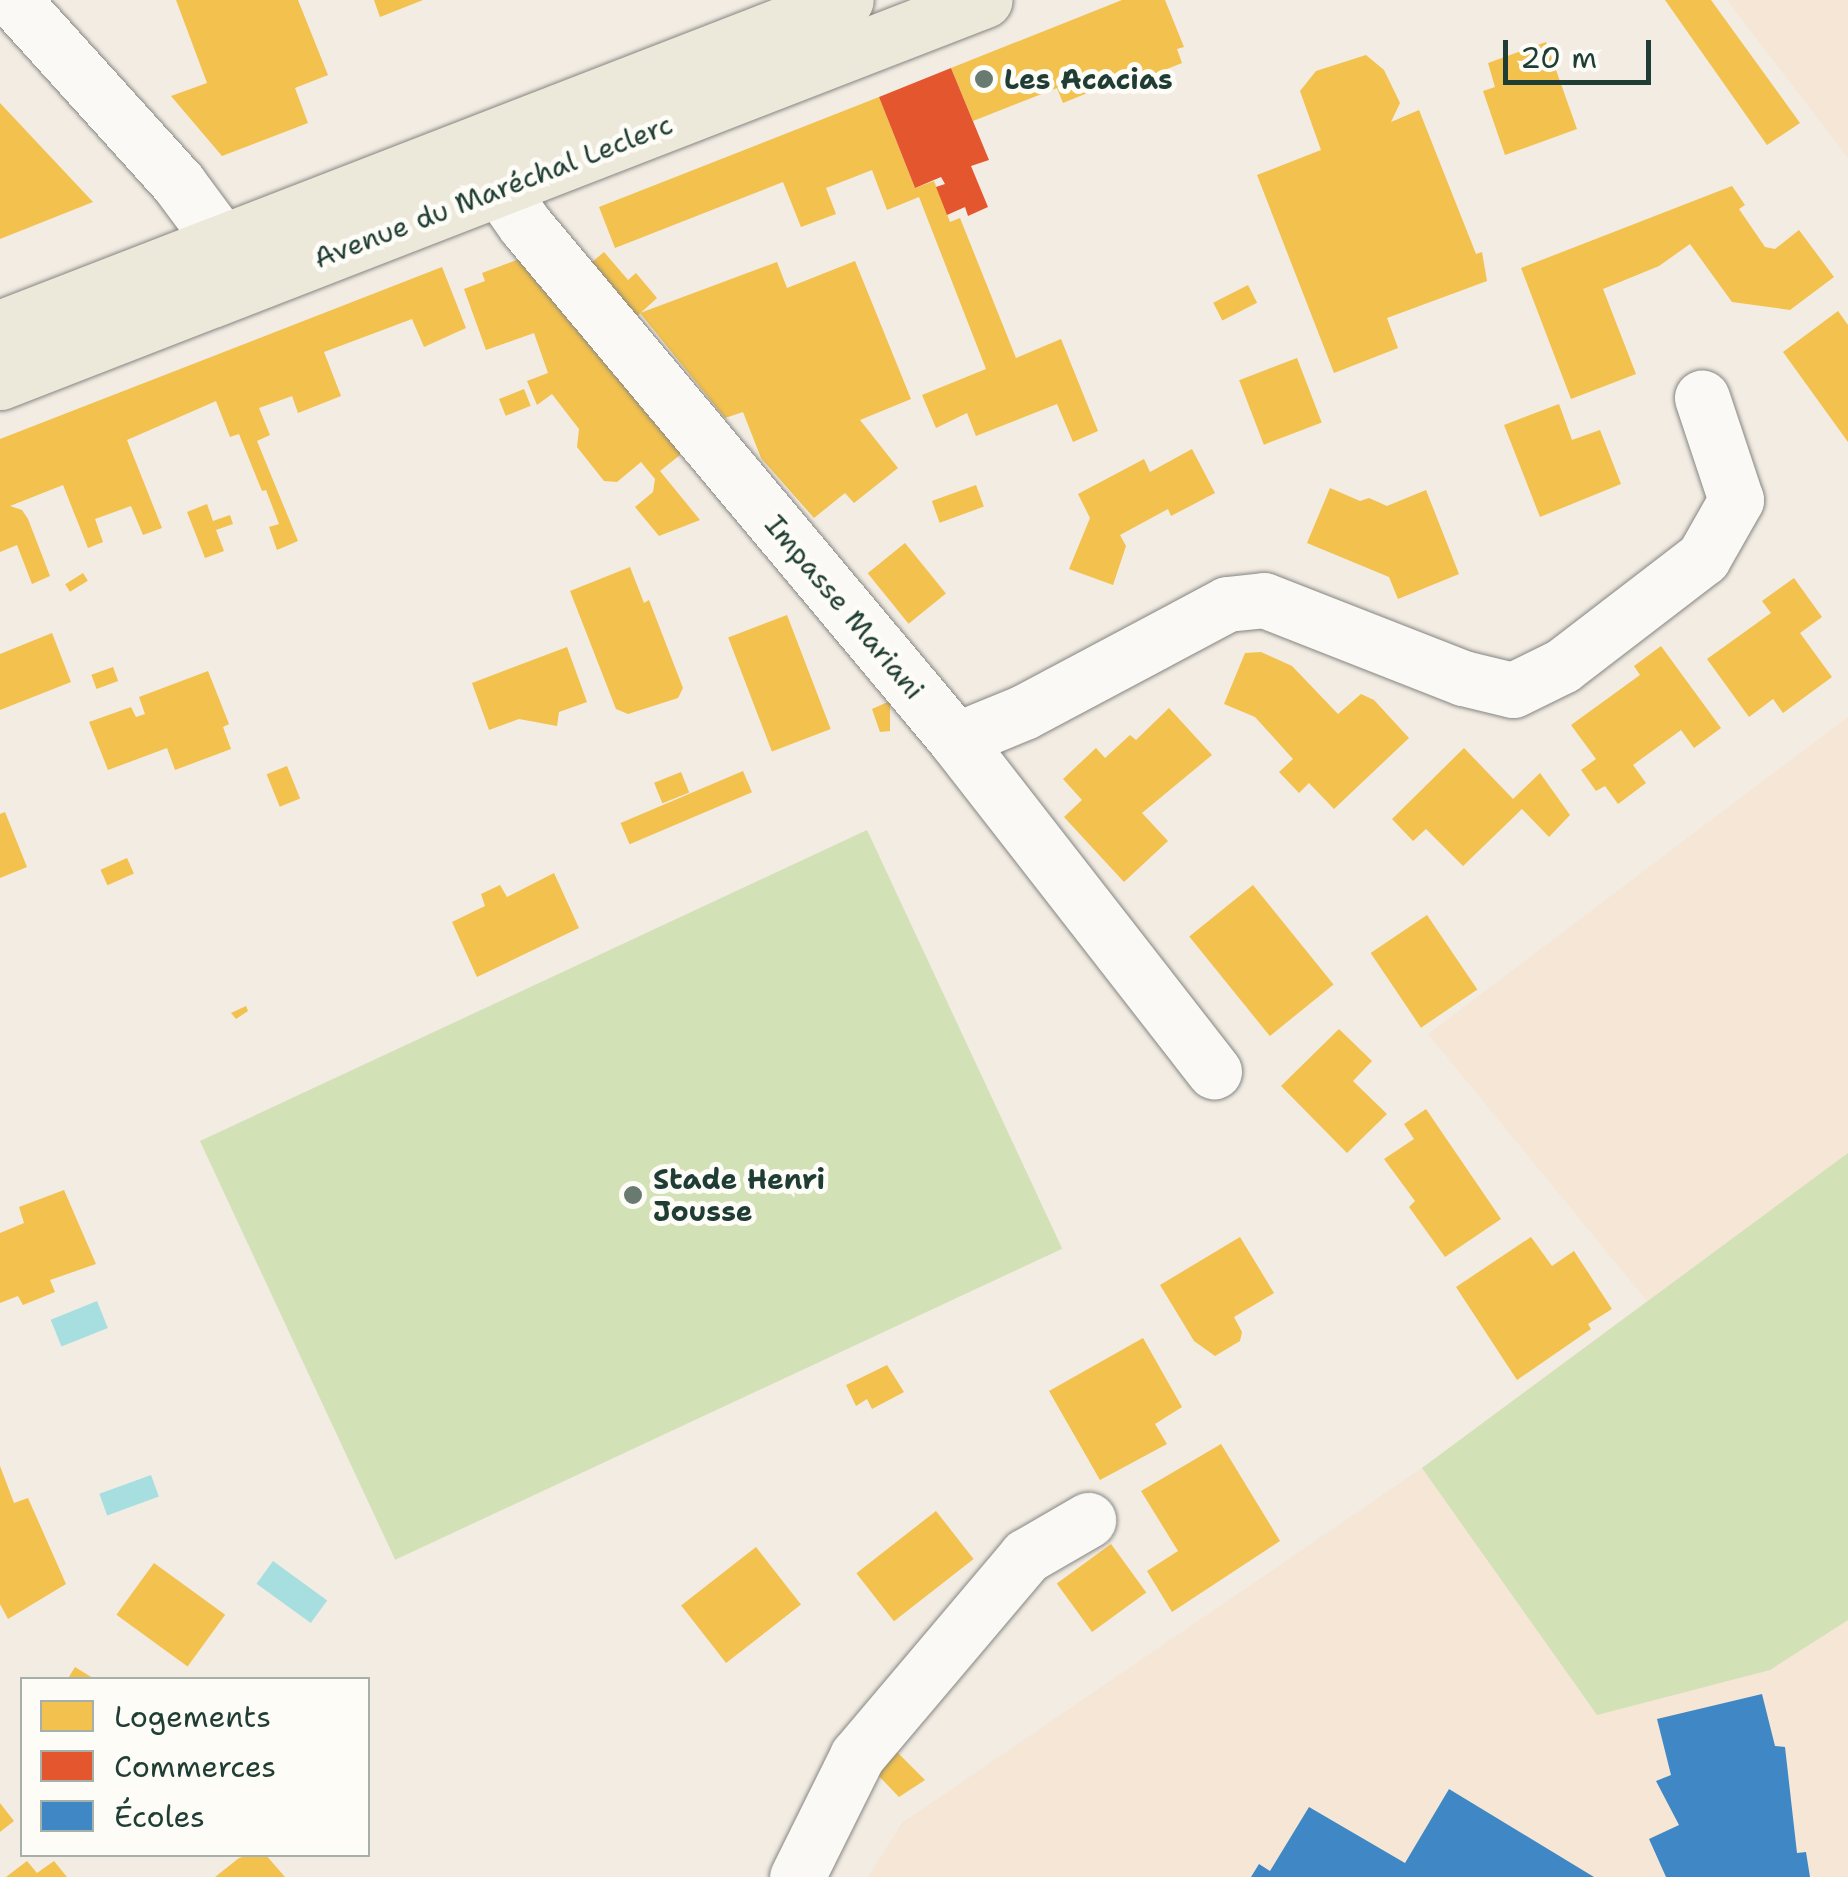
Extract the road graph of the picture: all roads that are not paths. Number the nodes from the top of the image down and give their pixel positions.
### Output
1 (13, 0) edge
2 (846, 0) edge
3 (985, 0) edge
4 (489, 165) junction
5 (222, 242) junction
6 (200, 305) junction
7 (0, 328) edge
8 (0, 382) edge
9 (1702, 398) dead end
10 (956, 740) junction
11 (1214, 1072) dead end
12 (1088, 1520) dead end
13 (798, 1877) edge

1 - 5 street
2 - 4 main road, Avenue du Maréchal Leclerc
3 - 4 main road, Avenue du Maréchal Leclerc
4 - 5 main road, Avenue du Maréchal Leclerc
4 - 6 main road, Avenue du Maréchal Leclerc
4 - 10 street, Impasse Mariani
5 - 6 street
5 - 7 main road, Avenue du Maréchal Leclerc
6 - 8 main road, Avenue du Maréchal Leclerc
9 - 10 street
10 - 11 street, Impasse Mariani
12 - 13 street

